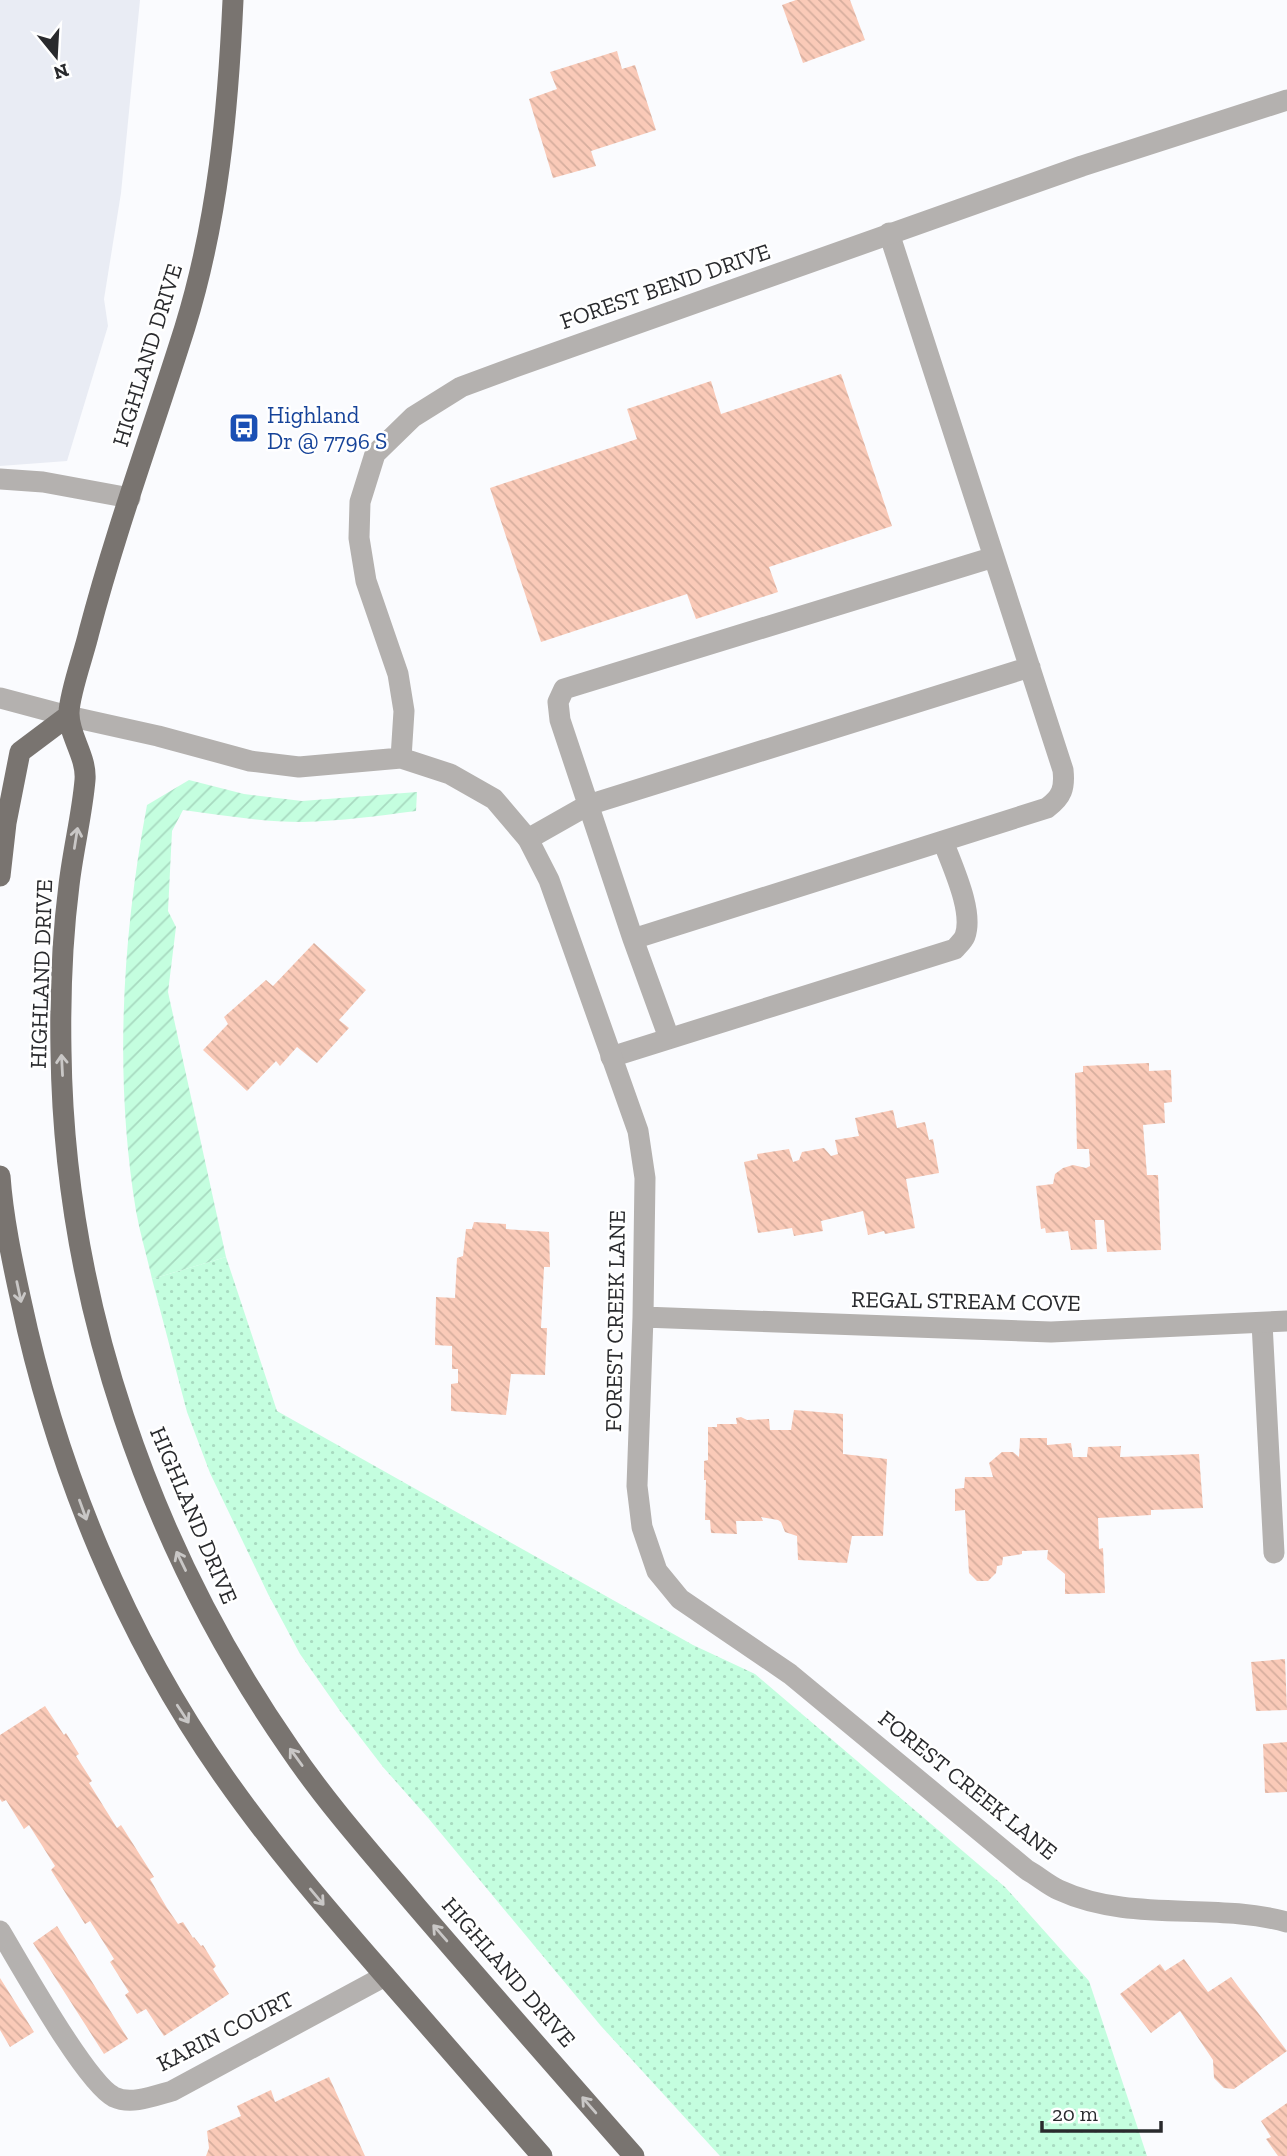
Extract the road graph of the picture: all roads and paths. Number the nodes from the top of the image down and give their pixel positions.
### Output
1 (233, 0) edge
2 (1287, 100) edge
3 (889, 233) junction
4 (0, 480) edge
5 (130, 498) junction
6 (994, 557) junction
7 (1030, 667) junction
8 (0, 698) edge
9 (68, 716) junction
10 (401, 758) junction
11 (588, 805) junction
12 (528, 839) junction
13 (943, 841) junction
14 (0, 876) edge
15 (633, 939) junction
16 (669, 1038) junction
17 (611, 1057) junction
18 (0, 1176) edge
19 (643, 1317) junction
20 (1287, 1321) edge
21 (1262, 1322) junction
22 (1274, 1553) dead end
23 (1287, 1922) edge
24 (0, 1931) edge
25 (385, 1976) junction
26 (542, 2156) edge
27 (634, 2156) edge

1 - 5 main road, HIGHLAND DRIVE
2 - 3 street, FOREST BEND DRIVE
3 - 6 street
3 - 10 street, FOREST BEND DRIVE
4 - 5 street
5 - 9 main road, HIGHLAND DRIVE
6 - 7 street
6 - 11 street
7 - 11 street
7 - 13 street
8 - 9 street, FOREST CREEK LANE
9 - 10 street, FOREST CREEK LANE
9 - 14 main road, HIGHLAND DRIVE
27 -> 9 main road, HIGHLAND DRIVE
10 - 12 street, FOREST CREEK LANE
11 - 12 street
11 - 15 street
12 - 17 street, FOREST CREEK LANE
13 - 15 street
13 - 16 street
15 - 16 street
16 - 17 street
17 - 19 street, FOREST CREEK LANE
18 -> 25 main road
19 - 21 street, REGAL STREAM COVE
19 - 23 street, FOREST CREEK LANE
20 - 21 street, REGAL STREAM COVE
21 - 22 street
24 - 25 street, KARIN COURT
25 - 26 main road

